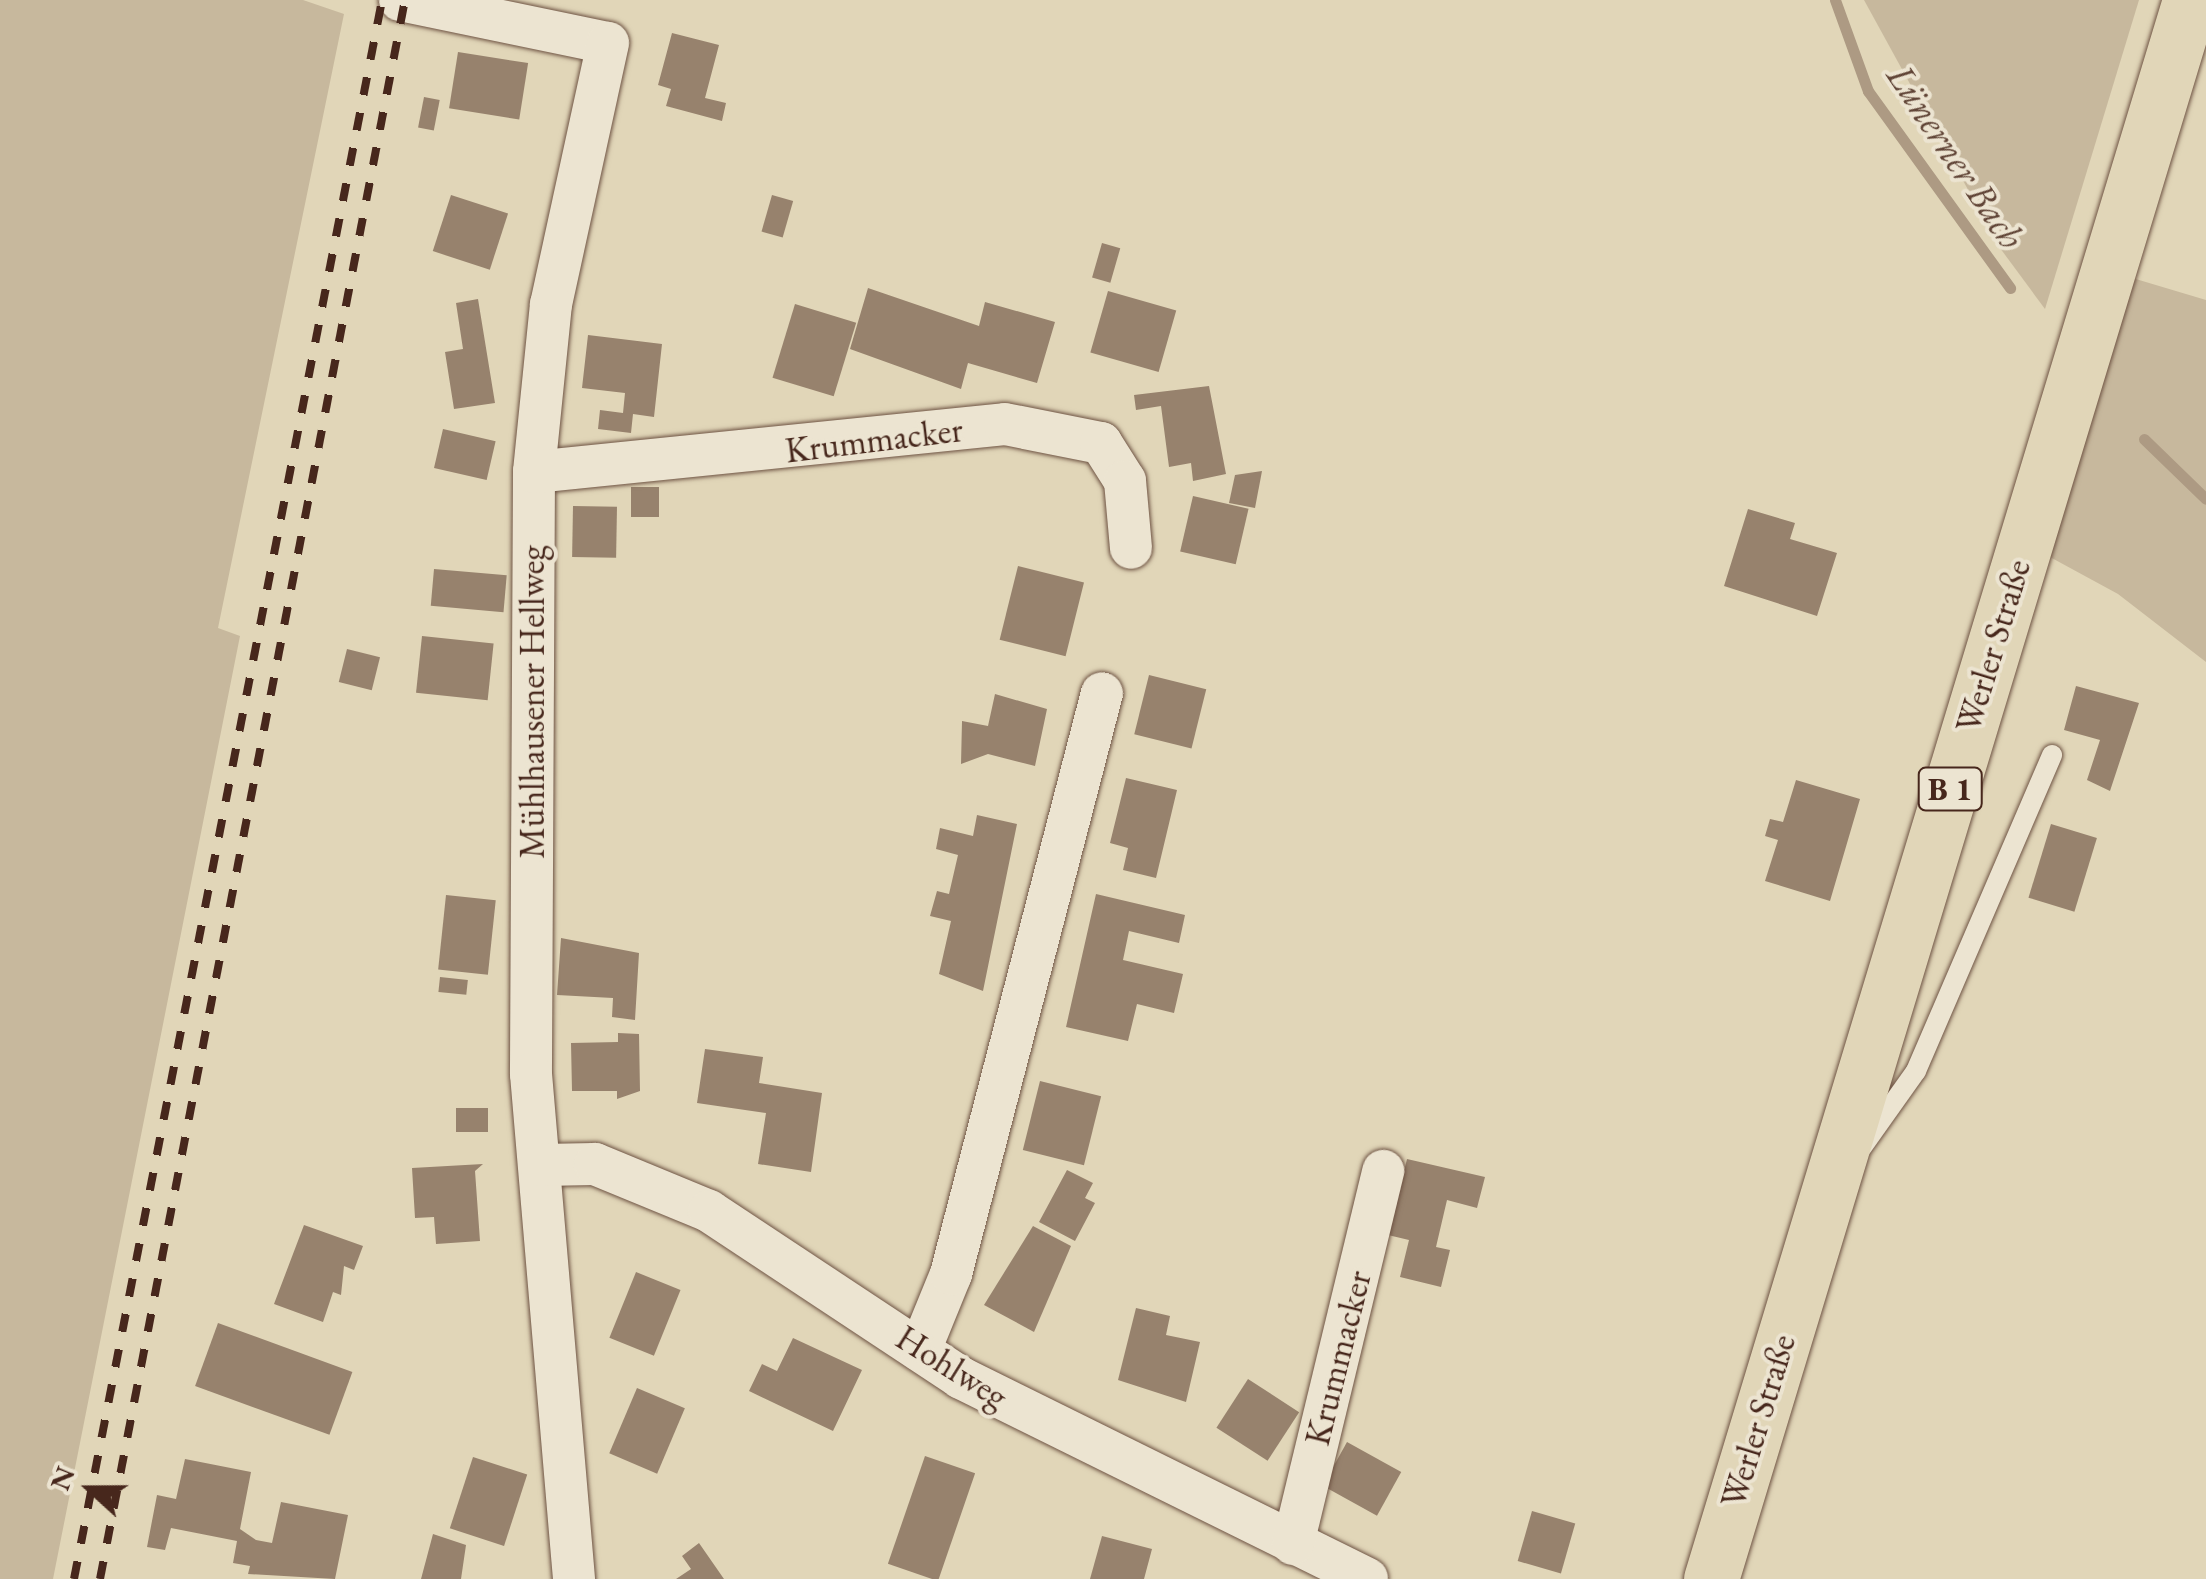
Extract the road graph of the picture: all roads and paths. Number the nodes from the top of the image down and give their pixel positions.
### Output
1 (400, 0) edge
2 (2190, 0) edge
3 (534, 472) junction
4 (1132, 548) dead end
5 (1102, 693) dead end
6 (2052, 755) dead end
7 (541, 1164) junction
8 (1383, 1171) dead end
9 (1825, 1198) junction
10 (920, 1350) junction
11 (1292, 1544) junction
12 (574, 1579) edge
13 (1368, 1579) edge
14 (1711, 1579) edge

1 - 3 street, Mühlhausener Hellweg
2 - 9 main road, Werler Straße / B 1
3 - 4 street, Krummacker
3 - 7 street, Mühlhausener Hellweg
5 - 10 street
6 - 9 lane
7 - 10 street, Hohlweg
7 - 12 street, Mühlhausener Hellweg
8 - 11 street, Krummacker
9 - 14 main road, Werler Straße / B 1
10 - 11 street, Hohlweg
11 - 13 street, Hohlweg

